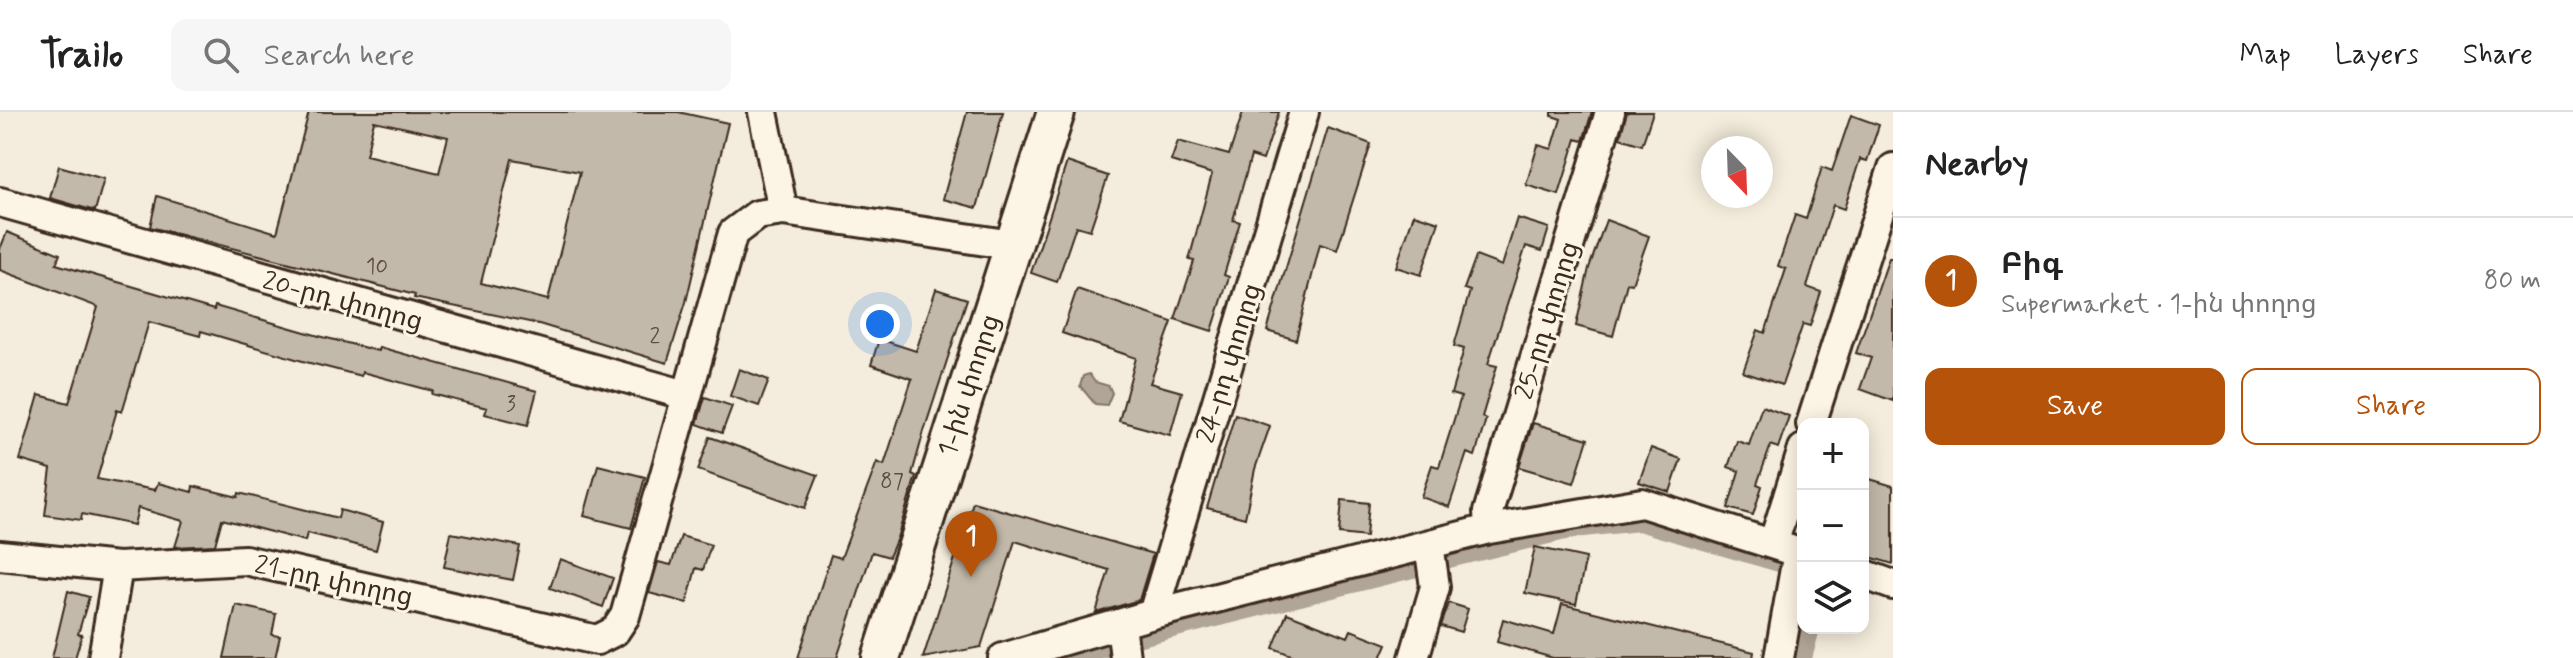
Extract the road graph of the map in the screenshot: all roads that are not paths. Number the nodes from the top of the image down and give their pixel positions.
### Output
1 (763, 112) edge
2 (1056, 112) edge
3 (1304, 112) edge
4 (1610, 112) edge
5 (1893, 168) edge
6 (0, 202) edge
7 (783, 211) junction
8 (1013, 245) junction
9 (686, 395) junction
10 (1813, 418) edge
11 (1798, 490) edge
12 (1489, 529) junction
13 (1429, 544) junction
14 (1791, 550) edge
15 (0, 555) edge
16 (118, 567) junction
17 (1869, 576) edge
18 (1893, 585) edge
19 (1153, 614) junction
20 (1121, 624) junction
21 (103, 658) edge
22 (881, 658) edge
23 (1003, 658) edge
24 (1125, 658) edge
25 (1414, 658) edge
26 (1779, 658) edge

1 - 7 street
2 - 8 main road, 1-ին փողոց
3 - 19 street, 24-րդ փողոց
4 - 12 street, 25-րդ փողոց
5 - 10 street
6 - 9 street, 20-րդ փողոց
7 - 8 street
7 - 9 street
8 - 22 main road, 1-ին փողոց
9 - 16 street, 21-րդ փողոց
11 - 14 street
12 - 13 street
12 - 14 street
13 - 19 street
13 - 25 street
14 - 26 street
15 - 16 street, 21-րդ փողոց
16 - 21 street
17 - 18 street
19 - 20 street
20 - 23 street
20 - 24 street

